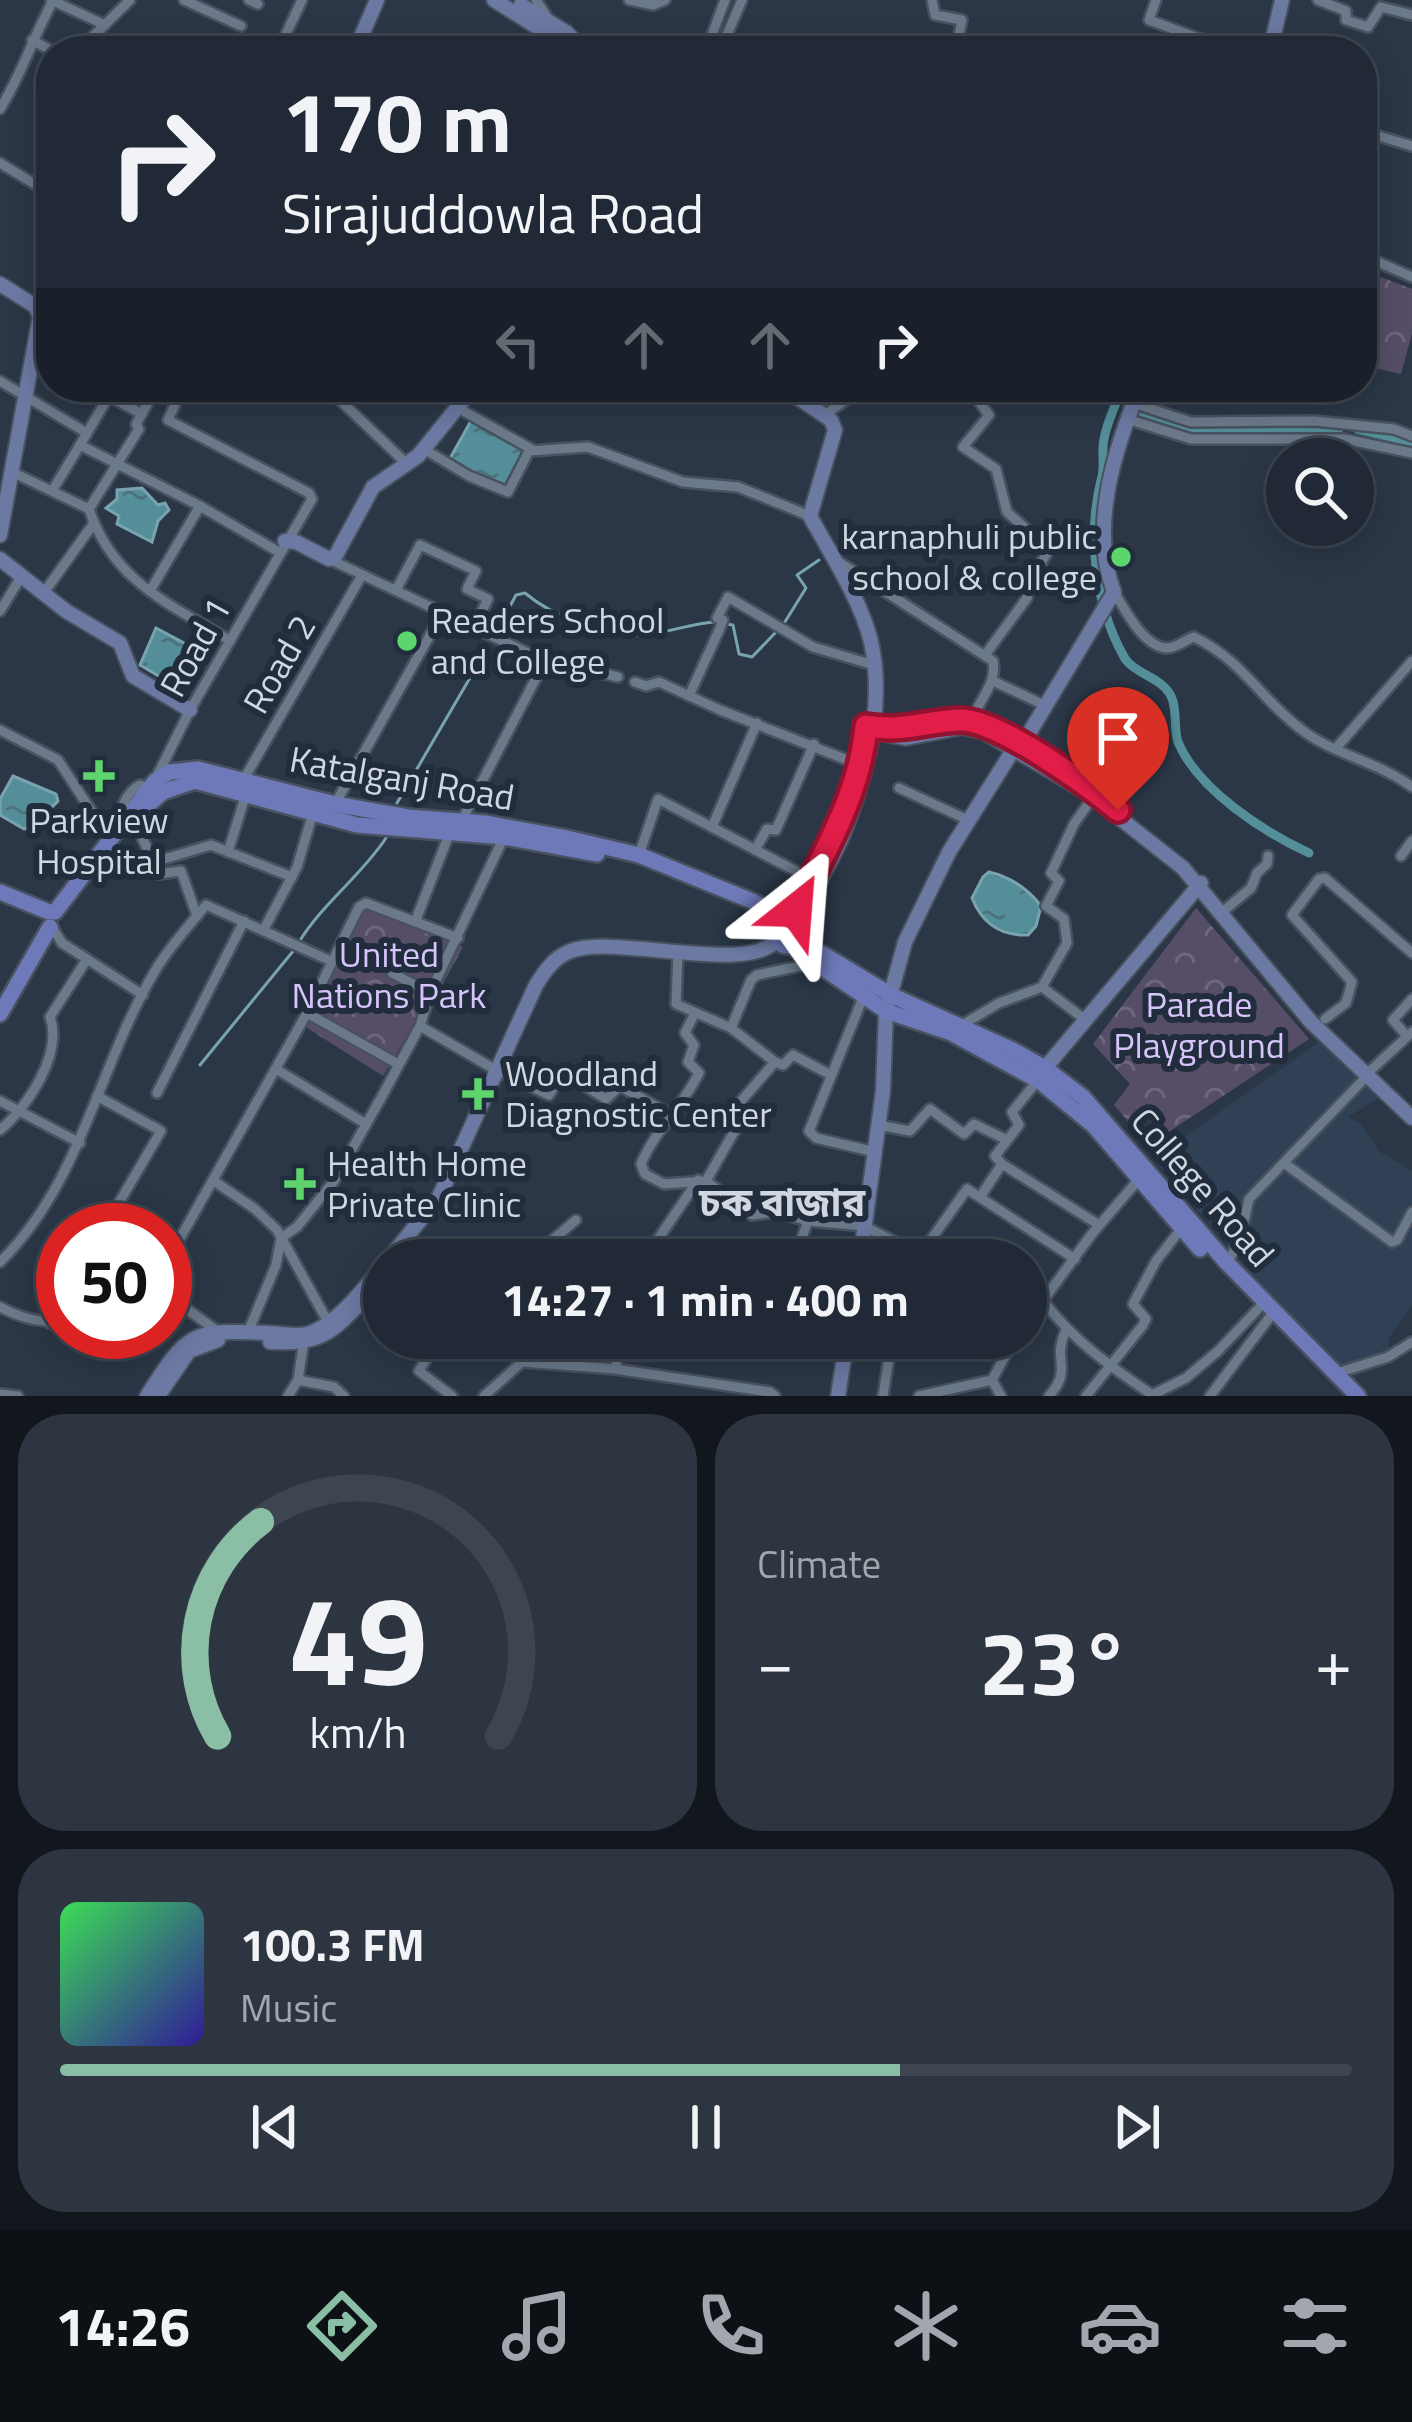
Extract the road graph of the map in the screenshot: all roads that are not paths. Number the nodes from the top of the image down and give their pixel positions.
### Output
1 (52, 0) edge
2 (130, 0) edge
3 (184, 0) edge
4 (302, 0) edge
5 (377, 0) edge
6 (494, 0) edge
7 (512, 0) edge
8 (536, 0) edge
9 (629, 0) edge
10 (665, 0) edge
11 (725, 0) edge
12 (742, 0) edge
13 (932, 0) edge
14 (1156, 0) edge
15 (1282, 0) edge
16 (1318, 0) edge
17 (1406, 9) edge
18 (549, 20) junction
19 (105, 25) junction
20 (242, 26) dead end
21 (94, 36) edge
22 (285, 36) edge
23 (361, 36) edge
24 (551, 36) edge
25 (568, 36) edge
26 (712, 36) edge
27 (726, 36) edge
28 (959, 36) edge
29 (1192, 36) edge
30 (1274, 36) edge
31 (32, 40) junction
32 (36, 42) edge
33 (0, 109) edge
34 (1377, 135) edge
35 (1412, 146) edge
36 (0, 163) edge
37 (36, 185) edge
38 (1377, 262) edge
39 (1412, 277) edge
40 (0, 284) edge
41 (36, 298) edge
42 (36, 338) edge
43 (0, 381) edge
44 (26, 394) junction
45 (36, 401) edge
46 (38, 402) edge
47 (106, 402) edge
48 (120, 402) edge
49 (149, 402) edge
50 (176, 402) edge
51 (342, 402) edge
52 (463, 402) edge
53 (799, 402) edge
54 (804, 402) edge
55 (843, 402) edge
56 (979, 402) edge
57 (1133, 403) joint
58 (458, 408) junction
59 (142, 414) junction
60 (825, 415) junction
61 (1127, 419) junction
62 (87, 434) junction
63 (1412, 436) edge
64 (80, 445) junction
65 (424, 449) junction
66 (533, 450) junction
67 (1412, 453) edge
68 (406, 463) junction
69 (116, 465) junction
70 (12, 472) junction
71 (52, 491) junction
72 (200, 506) junction
73 (89, 509) junction
74 (807, 517) junction
75 (94, 523) junction
76 (0, 536) edge
77 (282, 547) junction
78 (831, 556) junction
79 (0, 559) edge
80 (328, 559) junction
81 (362, 575) junction
82 (21, 578) junction
83 (1113, 589) junction
84 (396, 590) junction
85 (150, 591) junction
86 (43, 594) junction
87 (0, 611) edge
88 (442, 612) junction
89 (1094, 623) junction
90 (474, 627) junction
91 (229, 640) junction
92 (985, 656) junction
93 (545, 661) junction
94 (1412, 661) edge
95 (867, 663) junction
96 (618, 677) dead end
97 (993, 680) junction
98 (635, 682) dead end
99 (689, 696) junction
100 (1042, 704) junction
101 (190, 710) junction
102 (758, 723) junction
103 (971, 724) junction
104 (869, 729) junction
105 (0, 730) edge
106 (814, 744) junction
107 (1018, 745) junction
108 (1337, 747) junction
109 (860, 765) junction
110 (180, 777) junction
111 (152, 784) junction
112 (1412, 787) edge
113 (242, 788) junction
114 (899, 788) dead end
115 (1093, 797) junction
116 (335, 805) junction
117 (313, 813) junction
118 (127, 820) junction
119 (968, 820) junction
120 (456, 826) junction
121 (712, 827) junction
122 (504, 837) junction
123 (109, 838) junction
124 (1412, 841) edge
125 (755, 850) junction
126 (228, 852) junction
127 (639, 854) junction
128 (1268, 856) dead end
129 (1401, 856) dead end
130 (154, 862) junction
131 (292, 877) junction
132 (813, 880) junction
133 (1201, 883) junction
134 (0, 897) edge
135 (1227, 908) junction
136 (796, 910) joint
137 (197, 916) junction
138 (50, 919) junction
139 (244, 921) junction
140 (415, 922) junction
141 (264, 929) junction
142 (785, 934) junction
143 (458, 938) junction
144 (1412, 953) edge
145 (678, 957) junction
146 (87, 959) junction
147 (331, 962) junction
148 (814, 963) junction
149 (392, 974) dead end
150 (1042, 987) junction
151 (430, 993) junction
152 (142, 995) junction
153 (864, 995) junction
154 (1412, 999) edge
155 (888, 1003) junction
156 (1, 1004) edge
157 (308, 1013) junction
158 (694, 1015) junction
159 (1083, 1018) junction
160 (1325, 1019) dead end
161 (962, 1025) junction
162 (420, 1026) junction
163 (731, 1028) junction
164 (1409, 1033) edge
165 (775, 1062) junction
166 (398, 1064) junction
167 (276, 1070) junction
168 (500, 1072) junction
169 (1369, 1073) junction
170 (830, 1074) junction
171 (1041, 1074) junction
172 (157, 1093) dead end
173 (98, 1096) junction
174 (0, 1101) edge
175 (21, 1113) junction
176 (1412, 1114) edge
177 (673, 1116) junction
178 (366, 1124) junction
179 (878, 1125) junction
180 (0, 1130) edge
181 (1007, 1140) junction
182 (80, 1143) junction
183 (875, 1152) junction
184 (1283, 1163) junction
185 (1002, 1164) junction
186 (1144, 1174) junction
187 (214, 1181) junction
188 (702, 1181) junction
189 (980, 1197) junction
190 (119, 1203) edge
191 (1412, 1212) edge
192 (192, 1219) edge
193 (576, 1220) dead end
194 (808, 1221) junction
195 (1099, 1225) junction
196 (864, 1226) junction
197 (1181, 1229) junction
198 (281, 1238) junction
199 (410, 1239) edge
200 (554, 1239) edge
201 (656, 1239) edge
202 (802, 1239) edge
203 (862, 1239) edge
204 (887, 1239) edge
205 (931, 1239) edge
206 (1076, 1259) junction
207 (0, 1262) edge
208 (1227, 1263) junction
209 (363, 1291) edge
210 (363, 1297) edge
211 (1047, 1298) edge
212 (1047, 1306) edge
213 (0, 1307) edge
214 (192, 1312) edge
215 (1264, 1313) junction
216 (36, 1320) edge
217 (328, 1322) junction
218 (217, 1330) junction
219 (1066, 1330) junction
220 (248, 1332) junction
221 (304, 1339) junction
222 (1412, 1342) edge
223 (426, 1359) edge
224 (521, 1359) edge
225 (617, 1359) edge
226 (844, 1359) edge
227 (889, 1359) edge
228 (1004, 1359) edge
229 (522, 1362) junction
230 (1111, 1368) junction
231 (615, 1369) junction
232 (1334, 1374) junction
233 (298, 1380) junction
234 (992, 1380) junction
235 (0, 1394) edge
236 (1150, 1395) edge
237 (18, 1396) edge
238 (147, 1396) edge
239 (158, 1396) edge
240 (288, 1396) edge
241 (344, 1396) edge
242 (452, 1396) edge
243 (484, 1396) edge
244 (775, 1396) edge
245 (838, 1396) edge
246 (883, 1396) edge
247 (919, 1396) edge
248 (1001, 1396) edge
249 (1049, 1396) edge
250 (1086, 1396) edge
251 (1210, 1396) edge
252 (1345, 1396) edge
253 (1358, 1396) edge

1 - 19 street
1 - 31 street
2 - 19 street
3 - 20 street
4 - 22 street
5 - 23 main road
6 - 24 main road
7 - 18 main road
8 - 18 street
9 - 10 street
11 - 26 street
12 - 27 street
13 - 28 street
14 - 29 street
15 - 30 main road
16 - 17 street
18 - 25 main road
19 - 21 street
31 - 32 street
31 - 33 street
34 - 35 street
36 - 37 street
38 - 39 street
40 - 41 main road
42 - 44 main road
43 - 44 street
44 - 45 street
44 - 70 main road
46 - 62 street
47 - 62 street
48 - 59 street
49 - 59 street
50 - 77 street, Road 1
51 - 68 street
52 - 58 main road
53 - 74 main road
54 - 60 main road
55 - 60 street
56 - 92 street
57 - 61 main road
57 - 63 street
58 - 65 main road
58 - 66 street
59 - 69 street
60 - 74 main road
61 - 67 street
61 - 83 main road
62 - 64 street
64 - 69 street
64 - 71 street
65 - 66 street
65 - 68 main road
66 - 74 street
68 - 80 main road
69 - 72 street
69 - 73 street
70 - 71 street
70 - 76 main road
71 - 73 street
72 - 77 street
72 - 85 street
73 - 75 street
74 - 78 main road
74 - 95 main road
75 - 85 street
75 - 86 street
77 - 80 main road
77 - 91 street, Road 1
78 - 92 street
78 - 104 main road
79 - 82 main road
80 - 81 street
81 - 84 street
81 - 113 street, Road 2
82 - 86 main road
82 - 87 street
83 - 89 main road
83 - 108 street
84 - 88 street
84 - 90 street
85 - 91 street
86 - 101 main road
88 - 90 street
88 - 116 street
89 - 100 main road
89 - 107 main road
90 - 93 street
91 - 101 street, Road 1
92 - 97 street
93 - 96 street
93 - 120 street
94 - 108 street
95 - 99 street
95 - 104 main road
97 - 100 street
97 - 103 street
98 - 99 street
99 - 102 street
100 - 107 main road
101 - 111 street, Road 1
102 - 106 street
102 - 121 street
103 - 104 main road
103 - 107 main road
104 - 109 main road
104 - 142 main road
105 - 123 street
106 - 109 street
106 - 125 street
107 - 115 main road
107 - 119 main road
107 - 133 main road
108 - 112 street
109 - 132 main road
110 - 111 main road
110 - 113 main road, Katalganj Road
110 - 118 main road
111 - 118 main road
113 - 116 main road, Katalganj Road
113 - 117 main road, Katalganj Road
113 - 126 street, Road 2
114 - 119 street
115 - 133 main road
115 - 150 street
116 - 120 main road, Katalganj Road
117 - 120 main road, Katalganj Road
117 - 131 street
118 - 123 main road
118 - 130 street
118 - 138 main road
119 - 155 main road
120 - 122 main road, Katalganj Road
120 - 127 main road, Katalganj Road
120 - 140 street
121 - 125 street
121 - 127 street
122 - 142 main road, Katalganj Road
122 - 143 street
123 - 138 main road
124 - 129 street
125 - 132 street
126 - 130 street
126 - 131 street
127 - 142 main road, Katalganj Road
128 - 135 street
130 - 137 street
131 - 141 street
132 - 136 main road
133 - 135 main road
133 - 159 main road
133 - 169 main road
134 - 138 main road
135 - 169 main road
136 - 142 main road
137 - 139 street
137 - 152 street
138 - 146 street
138 - 156 main road
139 - 141 street
139 - 172 street
140 - 143 street
140 - 147 street
141 - 147 street
142 - 145 main road
142 - 148 main road, College Road
142 - 155 main road, College Road
143 - 151 street
144 - 160 street
145 - 158 street
145 - 168 main road
146 - 152 street
146 - 175 street
147 - 157 street
148 - 153 main road, College Road
148 - 163 street
149 - 151 street
150 - 159 street
150 - 161 street
151 - 162 street
152 - 173 street
153 - 155 main road, College Road
153 - 170 street
154 - 164 street
155 - 161 main road, College Road
155 - 171 main road, College Road
155 - 179 main road
157 - 166 street
157 - 167 street
158 - 163 street
158 - 177 street
159 - 171 main road
161 - 171 main road, College Road
162 - 166 street
162 - 168 street
163 - 165 street
164 - 169 street
165 - 170 street
165 - 188 street
166 - 178 street
167 - 178 street
167 - 187 street
168 - 177 street
168 - 199 main road
169 - 176 main road
169 - 184 street
170 - 183 street
171 - 181 street
171 - 186 main road, College Road
173 - 182 street
173 - 190 street
174 - 175 street
175 - 180 street
175 - 182 street
177 - 188 street
178 - 198 street
179 - 181 street
179 - 183 main road
181 - 185 street
182 - 207 street
183 - 196 main road
184 - 191 street
184 - 208 street
185 - 189 street
185 - 195 street
186 - 195 street
186 - 197 main road, College Road
186 - 208 main road, College Road
187 - 192 street
187 - 198 street
188 - 194 street
188 - 201 street
189 - 205 street
189 - 206 street
193 - 200 street
194 - 196 street
194 - 202 street
195 - 206 street
196 - 203 main road
196 - 204 street
197 - 215 main road, College Road
197 - 230 street
198 - 217 street
198 - 220 street
206 - 211 street
208 - 232 main road, College Road
209 - 217 main road
210 - 221 main road
212 - 219 street
213 - 216 street
214 - 218 street
215 - 236 street
215 - 251 street
215 - 252 main road, College Road
217 - 221 main road
218 - 220 main road
218 - 238 main road
219 - 230 street
219 - 249 street
220 - 221 main road
221 - 233 street
221 - 239 main road
222 - 232 street
223 - 242 street
224 - 229 street
225 - 231 street
226 - 245 main road
227 - 246 street
228 - 234 street
229 - 231 street
229 - 243 street
230 - 236 street
230 - 250 street
231 - 244 street
232 - 253 main road, College Road
233 - 240 street
233 - 241 street
234 - 247 street
234 - 248 street
235 - 237 street

